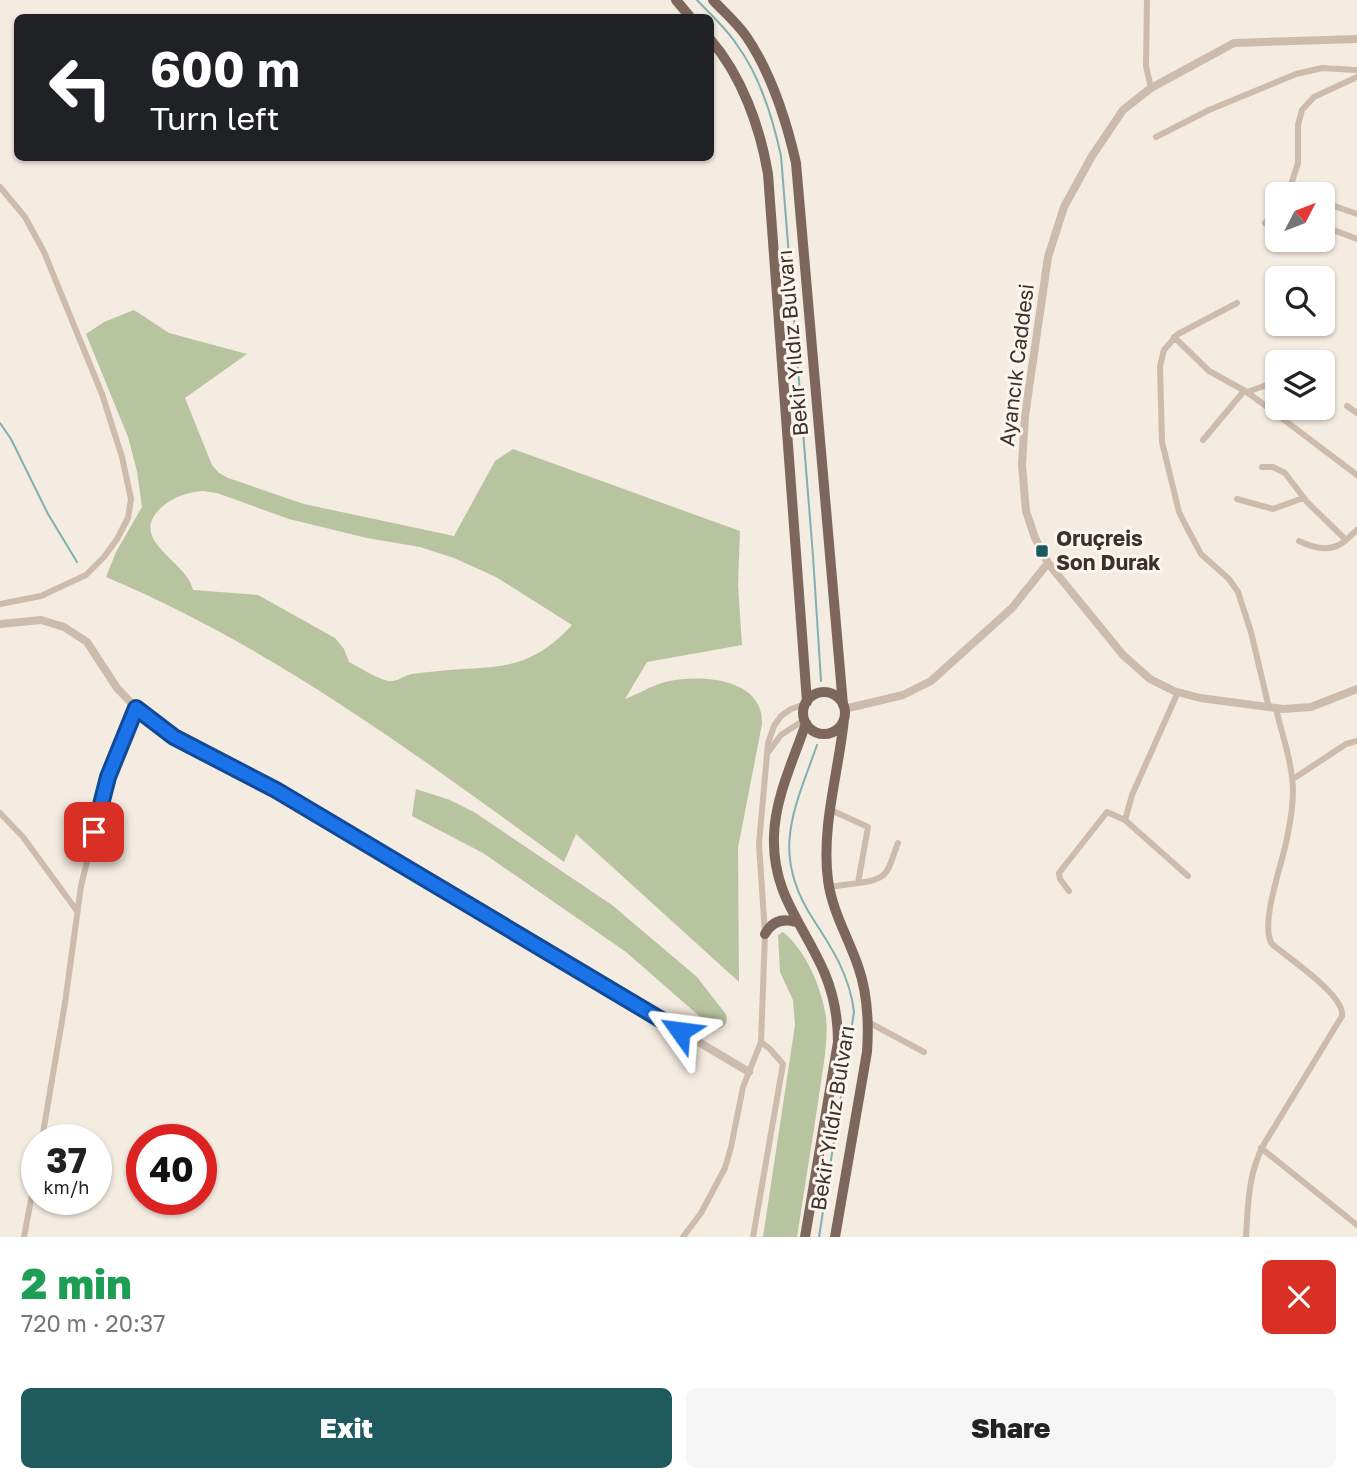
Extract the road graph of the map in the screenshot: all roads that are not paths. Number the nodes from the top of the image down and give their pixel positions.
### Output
1 (676, 0) edge
2 (713, 0) edge
3 (1147, 0) edge
4 (688, 14) edge
5 (1357, 39) edge
6 (714, 44) edge
7 (1357, 70) edge
8 (1357, 76) edge
9 (1151, 88) junction
10 (1156, 137) dead end
11 (1291, 182) edge
12 (0, 187) edge
13 (1335, 206) edge
14 (1357, 214) edge
15 (1335, 231) edge
16 (1357, 239) edge
17 (1237, 303) dead end
18 (1174, 337) junction
19 (1265, 385) edge
20 (1245, 391) junction
21 (1347, 406) dead end
22 (1357, 413) edge
23 (1203, 440) dead end
24 (1262, 467) dead end
25 (1357, 475) edge
26 (1303, 498) junction
27 (1237, 499) dead end
28 (1357, 530) edge
29 (1346, 540) junction
30 (1299, 541) dead end
31 (1048, 563) junction
32 (0, 604) edge
33 (0, 624) edge
34 (1357, 689) edge
35 (1178, 692) junction
36 (806, 703) junction
37 (136, 708) junction
38 (1272, 708) junction
39 (844, 711) junction
40 (805, 722) junction
41 (1357, 741) edge
42 (767, 756) junction
43 (1293, 779) junction
44 (831, 810) junction
45 (0, 813) edge
46 (1125, 820) junction
47 (898, 843) dead end
48 (1188, 876) dead end
49 (858, 883) junction
50 (830, 887) junction
51 (1069, 891) dead end
52 (77, 911) junction
53 (796, 922) junction
54 (765, 934) junction
55 (868, 1022) junction
56 (761, 1042) junction
57 (924, 1052) dead end
58 (749, 1072) junction
59 (45, 1124) edge
60 (1261, 1148) junction
61 (28, 1215) edge
62 (1357, 1225) edge
63 (24, 1237) edge
64 (683, 1237) edge
65 (753, 1237) edge
66 (805, 1237) edge
67 (835, 1237) edge
68 (1246, 1237) edge

1 - 4 main road
2 - 39 main road, Bekir Yıldız Bulvarı
3 - 9 street
5 - 9 street, Ayancık Caddesi
6 - 36 main road, Bekir Yıldız Bulvarı
7 - 10 street
8 - 11 street
9 - 31 street, Ayancık Caddesi
12 - 32 street
13 - 14 street
15 - 16 street
17 - 18 street
18 - 20 street
18 - 38 street
19 - 20 street
20 - 23 street
20 - 25 street
21 - 22 street
24 - 26 street
26 - 27 street
26 - 29 street
28 - 29 street
29 - 30 street
31 - 35 street, Ayancık Caddesi
31 - 39 street
33 - 37 street
34 - 38 street, Ayancık Caddesi
35 - 38 street, Ayancık Caddesi
35 - 46 street
36 - 39 main road
36 - 40 main road
36 - 42 street
37 - 52 street
37 - 58 street
38 - 43 street
39 - 40 main road
39 - 44 main road, Bekir Yıldız Bulvarı
40 - 42 street
40 - 53 main road, Bekir Yıldız Bulvarı
41 - 43 street
42 - 54 street
43 - 60 street
44 - 49 street
44 - 50 main road, Bekir Yıldız Bulvarı
45 - 52 street
46 - 48 street
46 - 51 street
47 - 49 street
49 - 50 street
50 - 55 main road, Bekir Yıldız Bulvarı
52 - 59 street
53 - 54 main road
53 - 66 main road, Bekir Yıldız Bulvarı
54 - 56 street
55 - 57 street
55 - 67 main road, Bekir Yıldız Bulvarı
56 - 58 street
56 - 65 street
58 - 64 street
60 - 62 street
60 - 68 street
61 - 63 street

